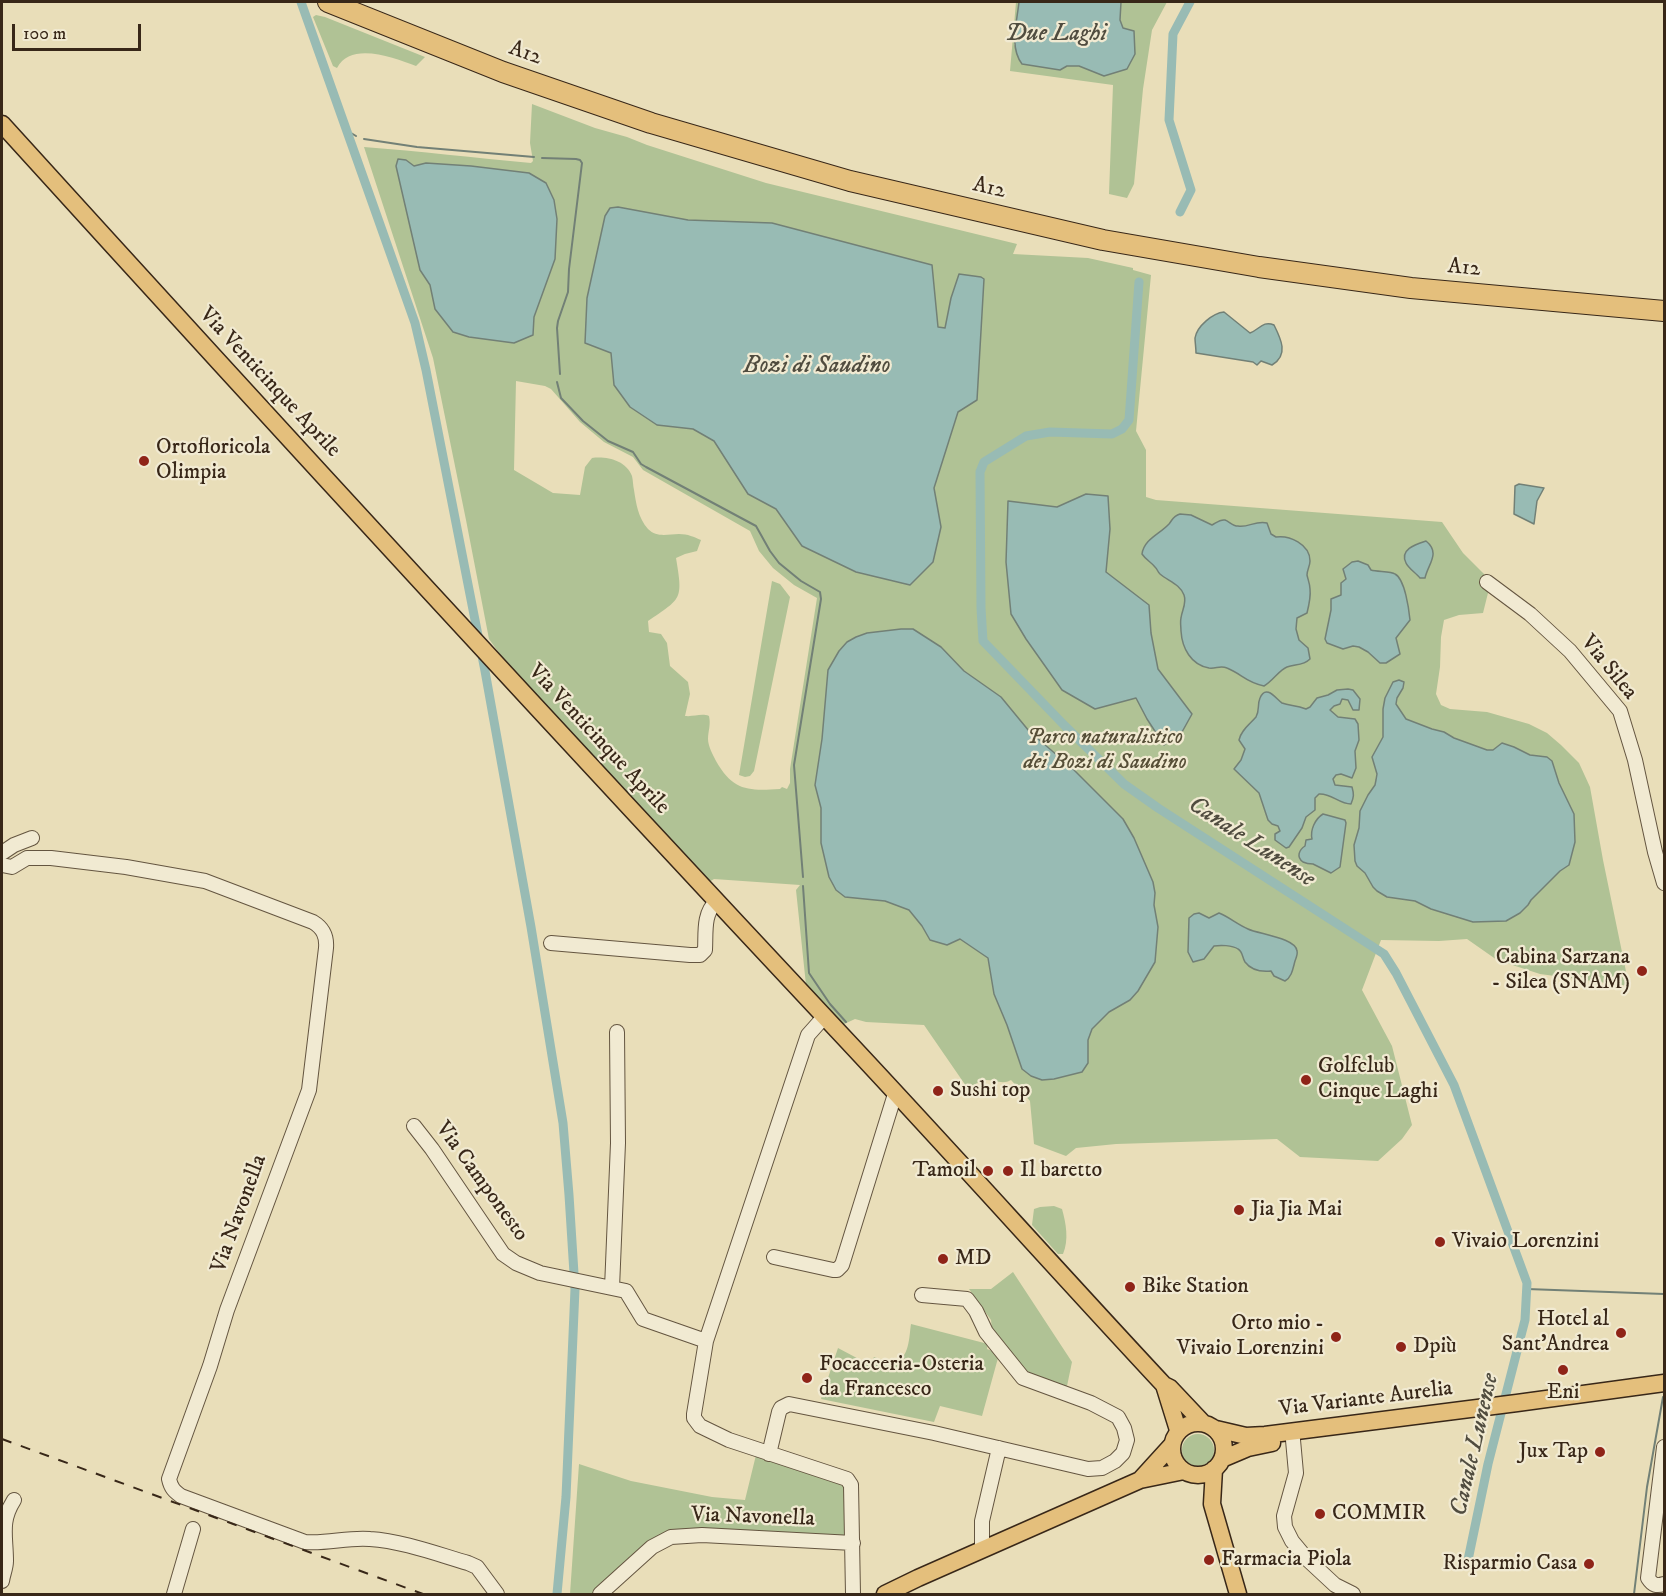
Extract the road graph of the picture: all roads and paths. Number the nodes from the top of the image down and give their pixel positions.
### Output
1 (328, 2) edge
2 (363, 2) edge
3 (2, 124) edge
4 (1665, 300) edge
5 (1665, 311) edge
6 (1487, 582) dead end
7 (32, 838) dead end
8 (2, 853) edge
9 (7, 866) edge
10 (1665, 883) edge
11 (716, 902) junction
12 (551, 943) dead end
13 (824, 1017) junction
14 (617, 1032) dead end
15 (895, 1094) junction
16 (414, 1126) dead end
17 (774, 1257) dead end
18 (612, 1288) junction
19 (922, 1295) dead end
20 (706, 1341) junction
21 (1665, 1383) edge
22 (1164, 1385) junction
23 (1665, 1390) edge
24 (1515, 1407) junction
25 (1486, 1411) junction
26 (1210, 1426) junction
27 (1175, 1438) junction
28 (1293, 1440) junction
29 (1665, 1447) edge
30 (999, 1448) junction
31 (769, 1454) junction
32 (1218, 1464) junction
33 (1189, 1473) junction
34 (1140, 1480) junction
35 (14, 1500) dead end
36 (1212, 1504) junction
37 (193, 1529) dead end
38 (853, 1543) junction
39 (982, 1549) junction
40 (2, 1581) edge
41 (1665, 1584) edge
42 (174, 1594) edge
43 (496, 1594) edge
44 (600, 1594) edge
45 (853, 1594) edge
46 (885, 1594) edge
47 (1238, 1594) edge
48 (1353, 1594) edge

1 - 5 highway, A12 / A12
2 - 4 highway, A12 / A12
3 - 11 main road, Via Venticinque Aprile
6 - 10 street, Via Silea
7 - 8 street
9 - 43 street, Via Navonella
11 - 12 street
11 - 13 main road, Via Venticinque Aprile
13 - 15 main road, Via Venticinque Aprile
13 - 20 street
14 - 18 street
15 - 17 street
15 - 22 main road, Via Venticinque Aprile
16 - 18 street, Via Camponesto
18 - 20 street, Via Camponesto
19 - 30 street
20 - 31 street
21 - 24 main road, Via Variante Aurelia
22 - 26 main road, Via Venticinque Aprile
22 - 27 main road, Via Venticinque Aprile
23 - 24 main road, Via Variante Aurelia
24 - 25 main road, Via Variante Aurelia
25 - 26 main road, Via Variante Aurelia
25 - 28 main road, Via Variante Aurelia
26 - 27 main road
26 - 32 main road
27 - 33 main road
27 - 34 main road
28 - 32 main road, Via Variante Aurelia
28 - 48 street
29 - 41 street
30 - 31 street
30 - 39 street
31 - 38 street
32 - 33 main road
32 - 36 main road
33 - 34 main road
33 - 36 main road
34 - 39 main road
35 - 40 street
36 - 47 main road
37 - 42 street
38 - 44 street, Via Navonella
38 - 45 street
39 - 46 main road

